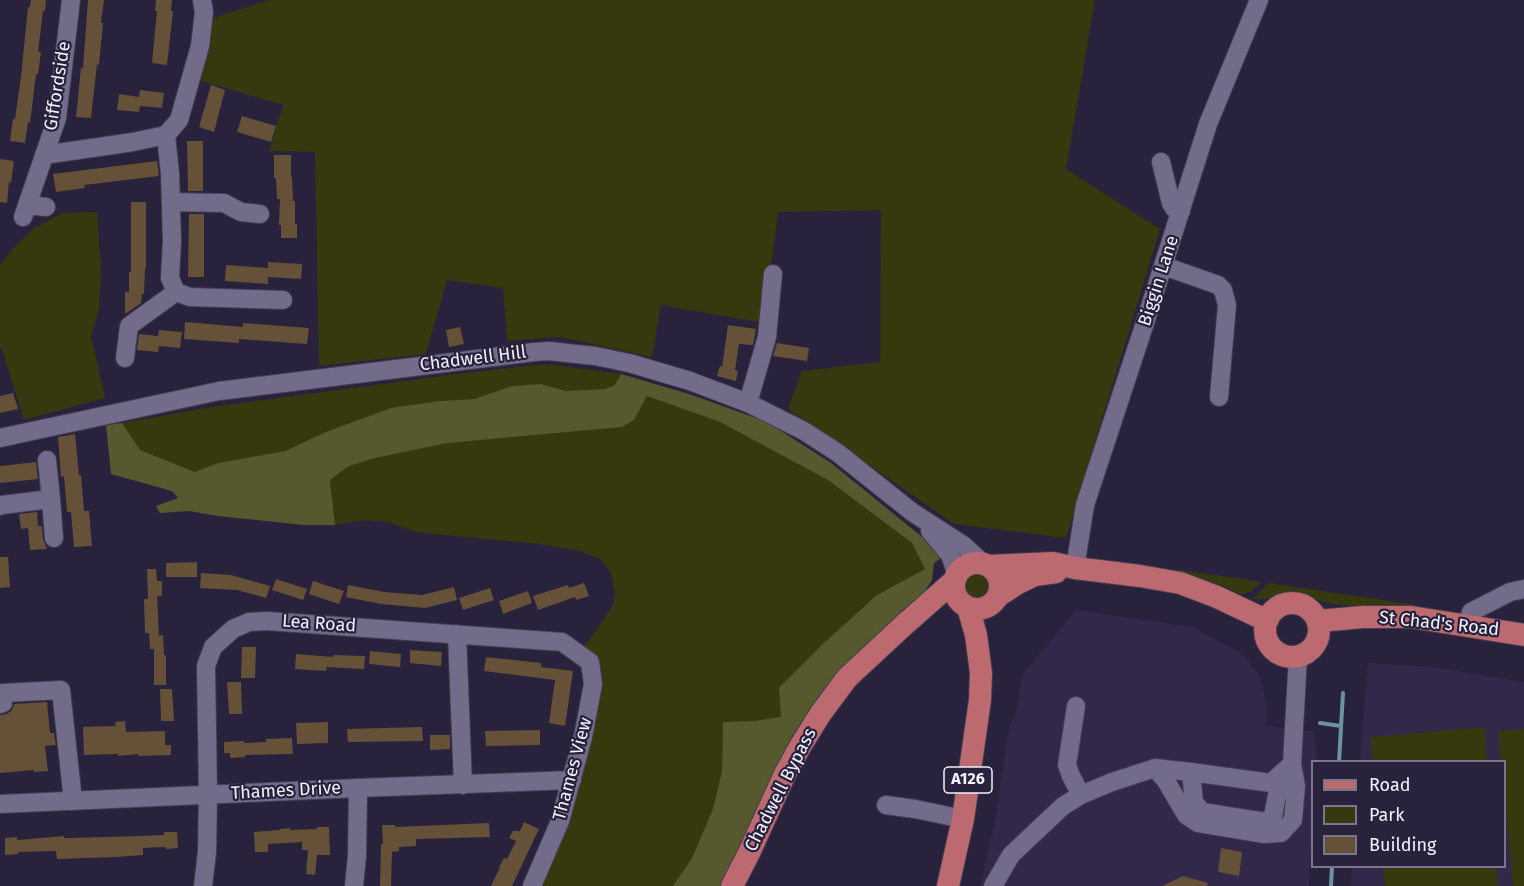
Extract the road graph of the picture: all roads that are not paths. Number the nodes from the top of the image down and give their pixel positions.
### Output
1 (71, 0) edge
2 (202, 0) edge
3 (1259, 0) edge
4 (166, 135) junction
5 (44, 155) junction
6 (1161, 162) dead end
7 (171, 202) junction
8 (46, 207) dead end
9 (1181, 211) junction
10 (260, 214) dead end
11 (1164, 266) junction
12 (773, 274) dead end
13 (176, 292) junction
14 (283, 300) dead end
15 (125, 358) dead end
16 (1218, 397) dead end
17 (748, 403) junction
18 (0, 438) edge
19 (47, 460) dead end
20 (51, 499) junction
21 (0, 507) edge
22 (912, 512) junction
23 (54, 538) dead end
24 (986, 565) junction
25 (1075, 568) junction
26 (956, 577) junction
27 (1524, 589) edge
28 (997, 597) junction
29 (967, 606) junction
30 (1268, 618) junction
31 (1318, 621) junction
32 (1467, 625) junction
33 (457, 634) junction
34 (1524, 635) edge
35 (883, 644) junction
36 (578, 653) joint
37 (1298, 656) junction
38 (981, 673) junction
39 (0, 704) edge
40 (1076, 706) dead end
41 (1292, 764) junction
42 (1155, 768) junction
43 (1191, 772) junction
44 (572, 780) junction
45 (463, 785) junction
46 (358, 788) junction
47 (208, 795) junction
48 (1081, 795) junction
49 (73, 801) junction
50 (0, 804) edge
51 (886, 805) dead end
52 (963, 819) junction
53 (203, 886) edge
54 (354, 886) edge
55 (532, 886) edge
56 (732, 886) edge
57 (948, 886) edge
58 (993, 886) edge

1 - 5 street, Giffordside
2 - 4 street
3 - 9 street, Biggin Lane
4 - 5 street
4 - 7 street
5 - 8 street, Giffordside
6 - 9 street
7 - 10 street
7 - 13 street
9 - 11 street, Biggin Lane
11 - 16 street
11 - 25 street, Biggin Lane
12 - 17 street
13 - 14 street
13 - 15 street
17 - 18 street, Chadwell Hill
17 - 22 street, Chadwell Hill
19 - 20 street
20 - 21 street
20 - 23 street
22 - 24 street, Chadwell Hill
22 - 26 street, Chadwell Hill
24 - 25 main road
24 - 26 main road
24 - 28 main road
25 - 28 main road
25 - 30 main road
26 - 29 main road
26 - 35 main road, Chadwell Bypass
27 - 32 street
28 - 29 main road
28 - 38 main road, A126
29 - 35 main road, Chadwell Bypass
29 - 38 main road, A126
30 - 31 main road
30 - 37 main road
31 - 32 main road, St Chad's Road
31 - 37 main road
32 - 34 main road, St Chad's Road
33 - 36 street, Lea Road
33 - 45 street
33 - 47 street, Lea Road
35 - 56 main road, Chadwell Bypass
36 - 44 street, Thames View
37 - 41 street
38 - 52 main road, A126
39 - 49 street
40 - 48 street
41 - 42 street
41 - 43 street
41 - 43 street
42 - 43 street
42 - 48 street
44 - 45 street, Thames Drive
44 - 55 street, Thames View
45 - 46 street, Thames Drive
46 - 47 street, Thames Drive
46 - 54 street
47 - 49 street, Thames Drive
47 - 53 street, Lea Road
48 - 58 street
49 - 50 street, Thames Drive
51 - 52 street
52 - 57 main road, A126

